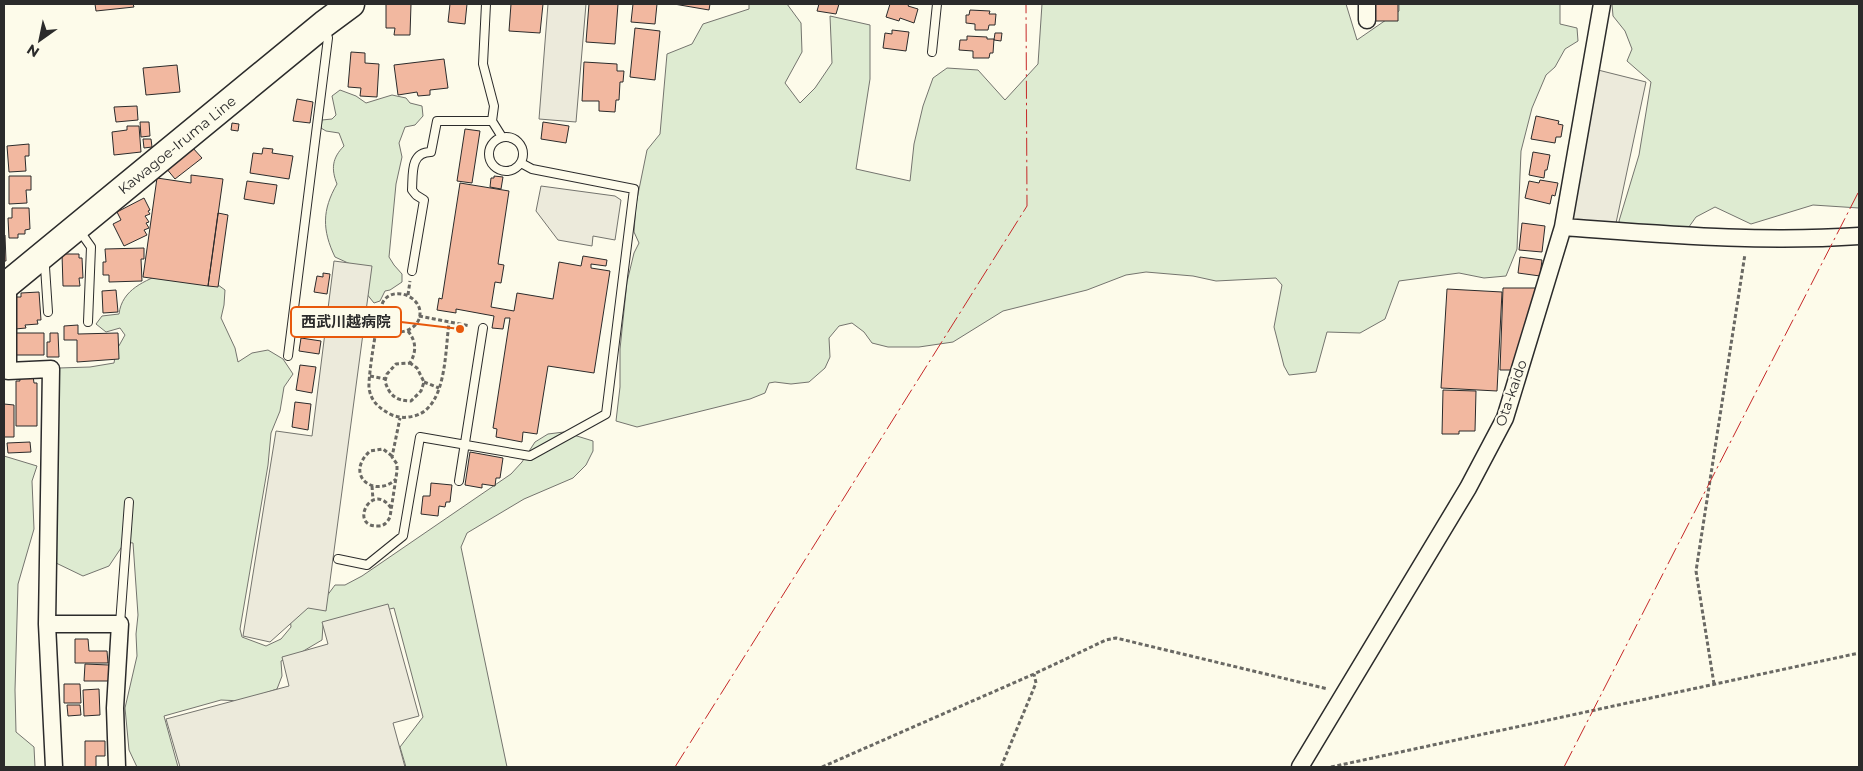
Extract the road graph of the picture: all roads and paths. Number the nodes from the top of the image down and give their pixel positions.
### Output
1 (351, 4) edge
2 (486, 4) edge
3 (937, 4) edge
4 (1367, 4) edge
5 (1602, 4) edge
6 (1367, 20) dead end
7 (324, 24) junction
8 (932, 52) dead end
9 (492, 121) junction
10 (502, 137) junction
11 (521, 163) junction
12 (76, 227) junction
13 (1563, 227) junction
14 (1859, 236) edge
15 (1747, 239) junction
16 (38, 258) junction
17 (412, 271) dead end
18 (6, 286) edge
19 (48, 312) dead end
20 (420, 316) junction
21 (378, 321) junction
22 (88, 322) dead end
23 (449, 323) junction
24 (483, 328) joint
25 (408, 331) junction
26 (288, 356) dead end
27 (410, 363) junction
28 (370, 376) junction
29 (386, 379) junction
30 (424, 382) junction
31 (439, 388) junction
32 (400, 418) junction
33 (465, 444) junction
34 (392, 456) junction
35 (396, 478) junction
36 (459, 481) dead end
37 (372, 486) junction
38 (373, 500) junction
39 (129, 502) dead end
40 (391, 508) junction
41 (338, 559) dead end
42 (47, 624) junction
43 (120, 624) junction
44 (1859, 653) edge
45 (1034, 674) junction
46 (1714, 684) junction
47 (1344, 693) junction
48 (54, 767) edge
49 (117, 767) edge
50 (822, 767) edge
51 (1001, 767) edge
52 (1300, 767) edge
53 (1330, 767) edge

1 - 7 main road, Kawagoe-Iruma Line
2 - 9 lane
3 - 8 lane
4 - 6 street
5 - 13 street, Ota-kaido
7 - 12 main road, Kawagoe-Iruma Line
7 - 26 lane
9 - 10 lane
9 - 17 lane
10 - 11 lane
10 - 11 lane
11 - 33 lane
12 - 16 main road, Kawagoe-Iruma Line
12 - 22 lane
13 - 15 street
13 - 47 street, Ota-kaido
14 - 15 street
15 - 46 path
16 - 18 main road, Kawagoe-Iruma Line
16 - 19 lane
18 - 42 street
20 - 21 path
20 - 23 path
20 - 25 path
21 - 25 path
21 - 28 path
23 - 24 path
23 - 31 path
24 - 33 lane
25 - 27 path
27 - 29 path
27 - 30 path
28 - 29 path
28 - 32 path
29 - 30 path
30 - 31 path
31 - 32 path
32 - 34 path
33 - 36 lane
33 - 41 lane
34 - 35 path
34 - 37 path
35 - 37 path
35 - 40 path
37 - 38 path
38 - 40 path
38 - 40 path
39 - 43 lane
42 - 43 street
42 - 48 street
43 - 49 street
44 - 46 path
45 - 47 path
45 - 50 path
45 - 51 path
46 - 53 path
47 - 52 street, Ota-kaido

